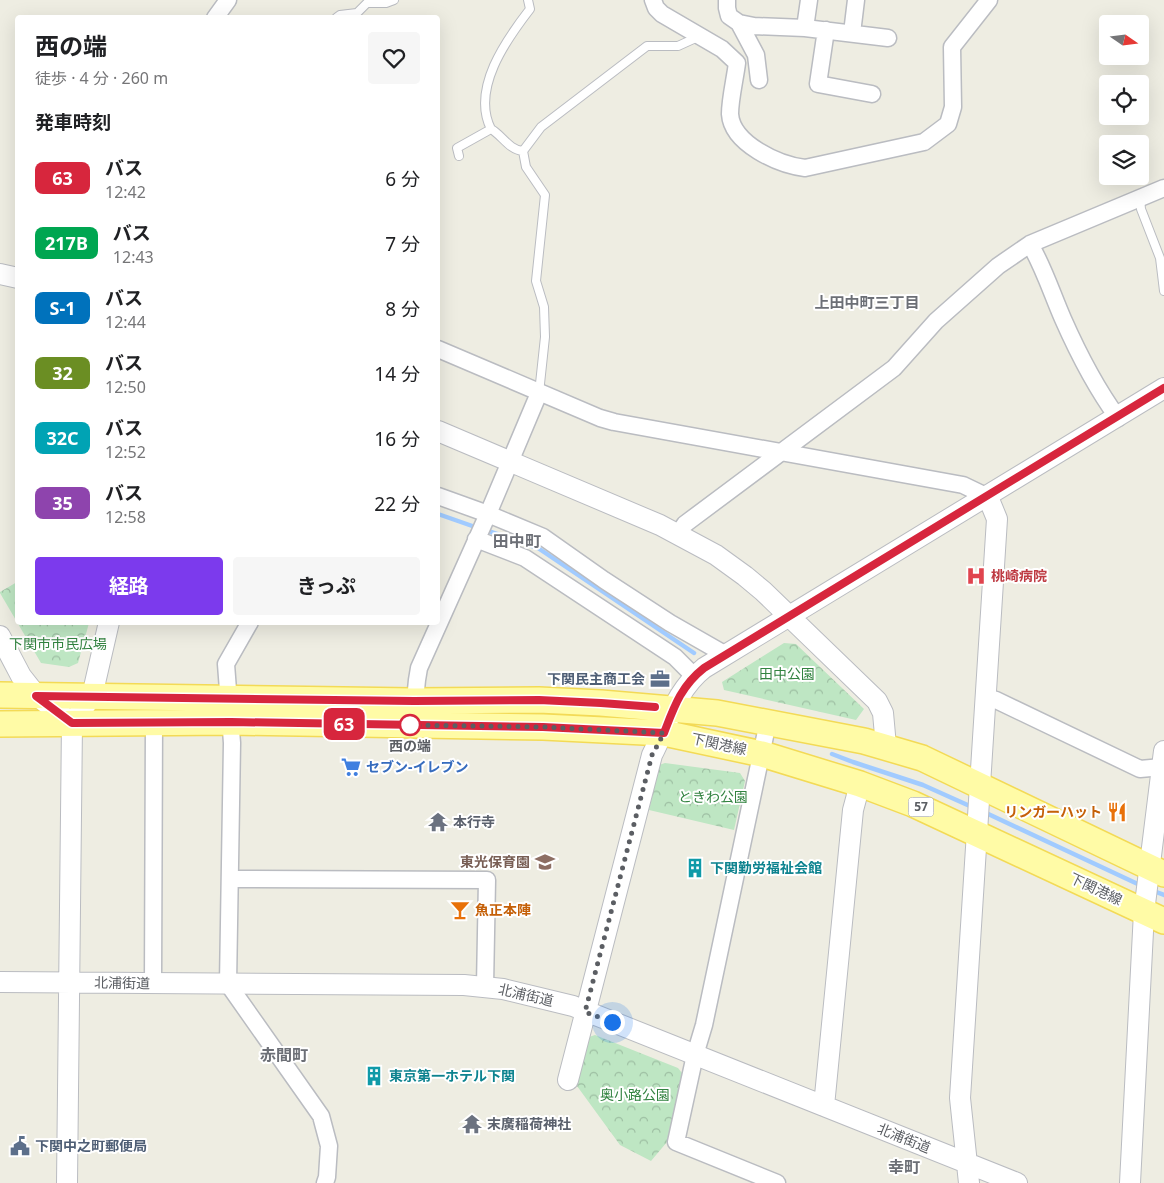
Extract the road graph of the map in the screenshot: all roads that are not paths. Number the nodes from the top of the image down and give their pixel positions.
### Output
1 (228, 0) edge
2 (394, 0) edge
3 (528, 0) edge
4 (653, 0) edge
5 (727, 0) edge
6 (809, 0) edge
7 (856, 0) edge
8 (989, 0) edge
9 (217, 15) edge
10 (340, 15) edge
11 (739, 22) junction
12 (805, 28) junction
13 (826, 30) junction
14 (852, 34) junction
15 (701, 36) junction
16 (888, 38) dead end
17 (759, 80) dead end
18 (872, 94) dead end
19 (491, 129) junction
20 (523, 151) junction
21 (459, 156) dead end
22 (1164, 188) edge
23 (1140, 198) junction
24 (1030, 244) junction
25 (0, 274) edge
26 (15, 277) edge
27 (1164, 292) edge
28 (440, 350) edge
29 (1164, 388) edge
30 (539, 393) junction
31 (1118, 418) junction
32 (440, 432) edge
33 (781, 452) junction
34 (510, 462) junction
35 (440, 497) edge
36 (988, 497) junction
37 (487, 516) junction
38 (678, 534) junction
39 (477, 537) junction
40 (788, 617) junction
41 (440, 622) edge
42 (109, 625) edge
43 (248, 625) edge
44 (439, 625) edge
45 (0, 636) edge
46 (726, 655) junction
47 (694, 676) junction
48 (0, 695) edge
49 (36, 696) junction
50 (92, 696) junction
51 (986, 697) junction
52 (673, 708) junction
53 (230, 710) junction
54 (414, 713) junction
55 (154, 722) junction
56 (768, 722) junction
57 (72, 723) junction
58 (0, 724) edge
59 (664, 733) junction
60 (886, 746) junction
61 (762, 754) junction
62 (1163, 759) edge
63 (860, 784) junction
64 (981, 791) junction
65 (977, 828) junction
66 (231, 879) junction
67 (1153, 892) edge
68 (0, 982) edge
69 (69, 982) junction
70 (153, 984) junction
71 (228, 984) junction
72 (485, 986) junction
73 (585, 1012) junction
74 (695, 1056) junction
75 (568, 1080) dead end
76 (824, 1106) junction
77 (968, 1173) edge
78 (67, 1183) edge
79 (325, 1183) edge
80 (777, 1183) edge
81 (1017, 1183) edge
82 (1130, 1183) edge

1 - 9 street
2 - 10 lane
3 - 19 lane
4 - 15 street
5 - 11 street
6 - 12 street
7 - 14 street
8 - 15 street
11 - 12 street
11 - 17 street
12 - 13 street
13 - 14 street
13 - 18 street
14 - 16 street
15 - 20 lane
19 - 20 lane
19 - 21 lane
20 - 30 lane
22 - 23 street
23 - 24 street
23 - 27 lane
24 - 31 street
24 - 33 street
25 - 26 street
28 - 30 street
29 - 31 street
30 - 33 street
30 - 34 street
31 - 36 street
32 - 34 street
33 - 36 street
33 - 38 street
34 - 37 street
34 - 38 street
35 - 37 street
36 - 40 street
36 - 51 street
37 - 39 street
37 - 46 street
38 - 40 street
39 - 41 street
39 - 47 street
40 - 46 street
40 - 60 street
42 - 50 street
43 - 53 street
44 - 54 street
45 - 49 street
46 - 47 street
47 - 52 street
48 - 49 main road, 下関港線 / 57
49 - 50 main road, 下関港線 / 57
49 - 57 street
50 - 53 main road, 下関港線 / 57
50 - 57 street
51 - 62 street
51 - 64 street
52 - 54 main road, 下関港線 / 57
52 - 56 main road, 下関港線 / 57
52 - 59 street
53 - 54 main road, 下関港線 / 57
53 - 55 main road, 下関港線 / 57
53 - 66 street
54 - 59 main road, 下関港線 / 57
55 - 57 main road, 下関港線 / 57
55 - 70 street
56 - 60 main road, 下関港線 / 57
56 - 61 street
57 - 58 main road, 下関港線 / 57
57 - 69 street
59 - 61 main road, 下関港線 / 57
59 - 73 street
60 - 64 main road, 下関港線 / 57
61 - 63 main road, 下関港線 / 57
61 - 74 street
62 - 67 street
63 - 65 main road, 下関港線 / 57
63 - 76 street
64 - 65 street
64 - 67 main road, 下関港線 / 57
65 - 67 main road, 下関港線 / 57
65 - 77 street
66 - 71 street
66 - 72 street
67 - 82 street
68 - 69 street, 北浦街道
69 - 70 street, 北浦街道
69 - 78 street
70 - 71 street, 北浦街道
71 - 72 street, 北浦街道
71 - 79 street
72 - 73 street, 北浦街道
73 - 74 street, 北浦街道
73 - 75 street
74 - 76 street, 北浦街道
74 - 80 street
76 - 77 street, 北浦街道
77 - 81 street, 北浦街道

